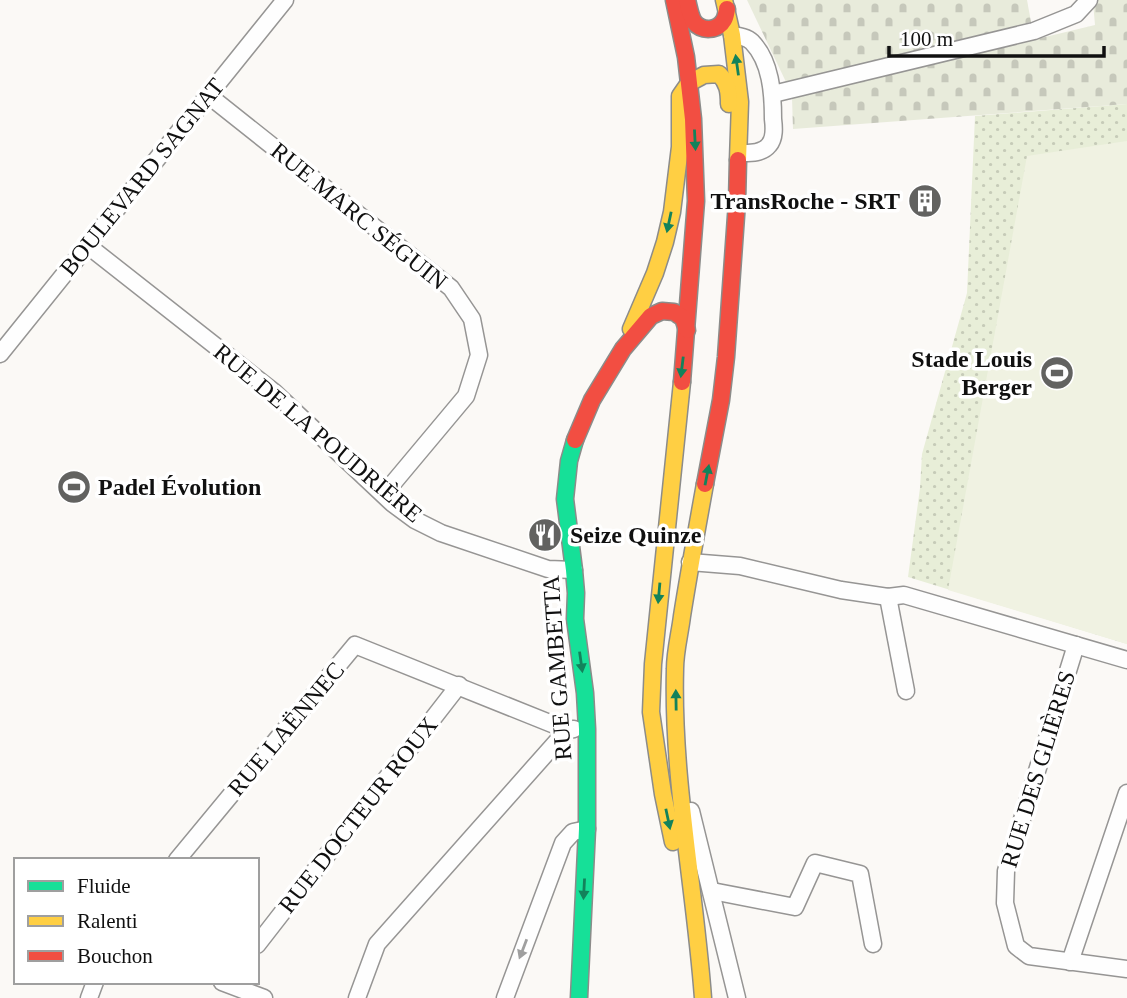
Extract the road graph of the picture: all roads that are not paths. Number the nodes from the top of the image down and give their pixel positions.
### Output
1 (664, 0) edge
2 (674, 0) edge
3 (687, 0) edge
4 (1089, 0) edge
5 (278, 2) edge
6 (726, 5) edge
7 (732, 35) junction
8 (685, 90) junction
9 (208, 94) junction
10 (772, 94) junction
11 (739, 153) junction
12 (87, 245) junction
13 (687, 330) junction
14 (728, 330) junction
15 (622, 349) junction
16 (0, 354) edge
17 (384, 494) junction
18 (690, 562) junction
19 (574, 570) junction
20 (888, 597) junction
21 (1076, 645) junction
22 (1127, 660) edge
23 (459, 685) junction
24 (906, 691) dead end
25 (587, 729) junction
26 (568, 730) junction
27 (680, 768) junction
28 (1127, 793) edge
29 (587, 829) junction
30 (179, 858) edge
31 (712, 891) junction
32 (259, 941) edge
33 (873, 944) dead end
34 (1070, 962) junction
35 (1127, 969) edge
36 (225, 987) edge
37 (264, 998) edge
38 (357, 998) edge
39 (505, 998) edge
40 (579, 998) edge
41 (695, 998) edge
42 (703, 998) edge
43 (737, 998) edge

1 - 8 main road
2 - 8 main road
3 - 6 main road
4 - 10 street
5 - 9 street, BOULEVARD SAGNAT
6 - 7 main road
7 - 10 street
11 -> 7 main road
8 -> 13 main road
8 - 14 main road
8 -> 15 main road
9 - 12 street, BOULEVARD SAGNAT
9 - 17 street, RUE MARC SÉGUIN
10 - 11 street
11 - 14 main road
12 - 16 street, BOULEVARD SAGNAT
12 - 17 street, RUE DE LA POUDRIÈRE
13 - 15 main road
13 -> 41 main road
18 -> 14 main road
15 - 19 main road, RUE GAMBETTA
17 - 19 street, RUE DE LA POUDRIÈRE
18 - 20 street
27 -> 18 main road
19 -> 25 main road, RUE GAMBETTA
20 - 21 street
20 - 24 street
21 - 22 street
21 - 34 street, RUE DES GLIÈRES
23 - 26 street, RUE LAËNNEC
23 - 30 street, RUE LAËNNEC
23 - 32 street, RUE DOCTEUR ROUX
25 - 26 street
25 - 29 main road, RUE GAMBETTA
26 - 38 street
27 - 31 street
27 - 42 main road
28 - 34 street
29 -> 39 street
29 -> 40 main road, RUE GAMBETTA
31 - 33 street
31 - 43 street
34 - 35 street, RUE DES GLIÈRES
36 - 37 street

